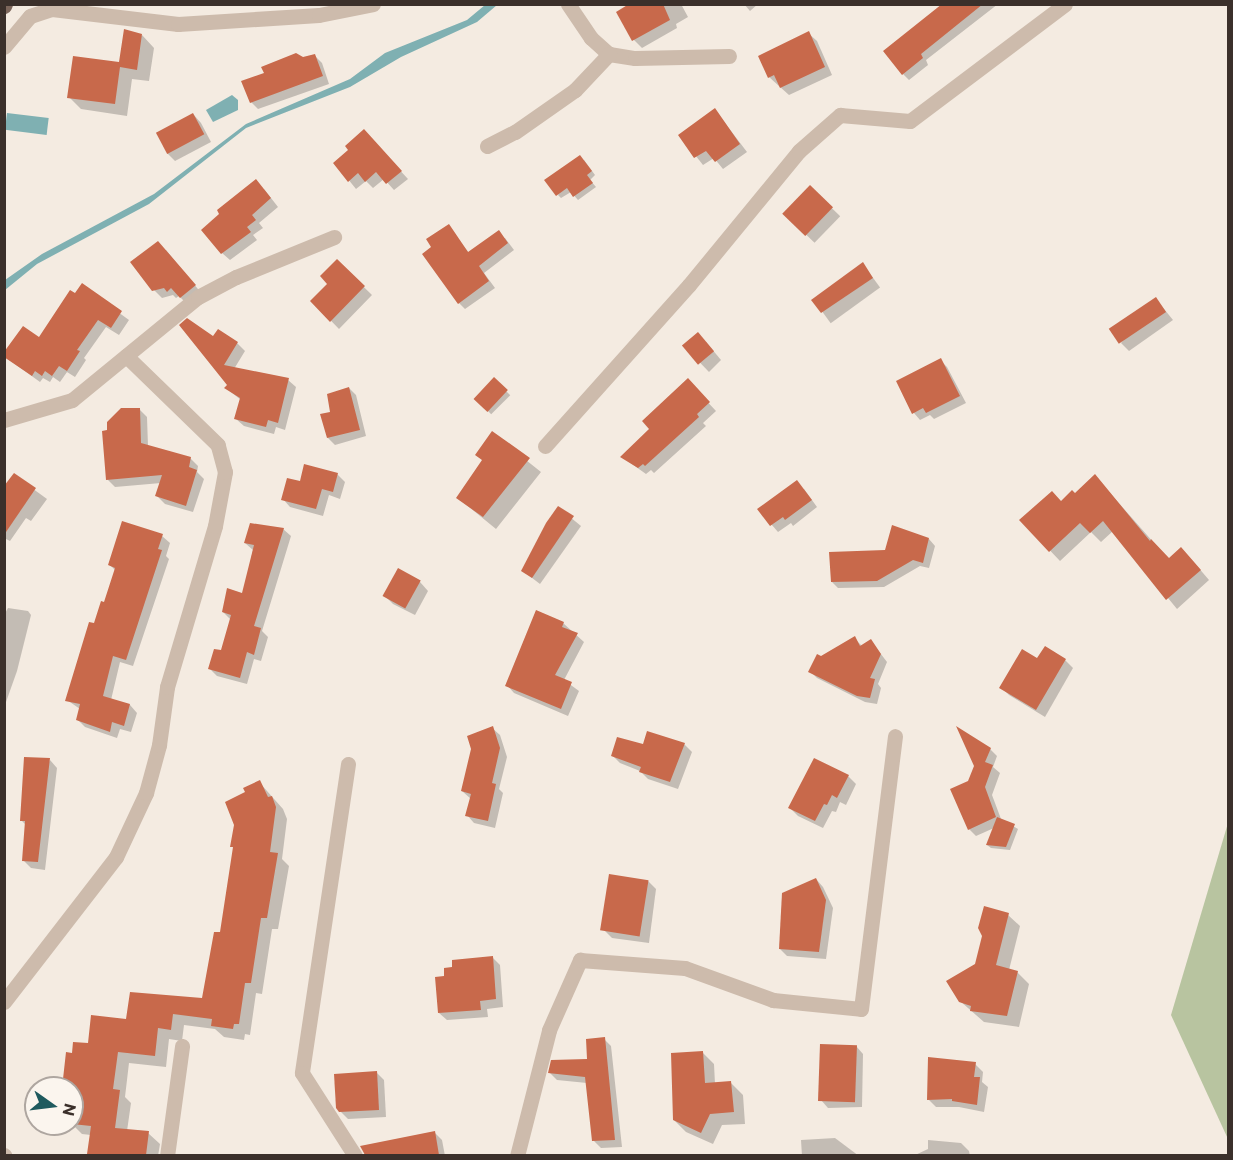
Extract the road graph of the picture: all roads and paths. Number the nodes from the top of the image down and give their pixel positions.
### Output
1 (373, 4) edge
2 (568, 4) edge
3 (1065, 4) edge
4 (4, 47) edge
5 (609, 54) junction
6 (729, 56) dead end
7 (487, 146) dead end
8 (334, 237) dead end
9 (126, 356) junction
10 (4, 420) edge
11 (545, 446) dead end
12 (895, 736) dead end
13 (348, 764) dead end
14 (4, 1002) edge
15 (182, 1046) dead end
16 (167, 1155) edge
17 (355, 1155) edge
18 (517, 1155) edge

1 - 4 street
2 - 5 street
3 - 11 street
5 - 6 street
5 - 7 street
8 - 9 street
9 - 10 street
9 - 14 street
12 - 18 street
13 - 17 street
15 - 16 street

